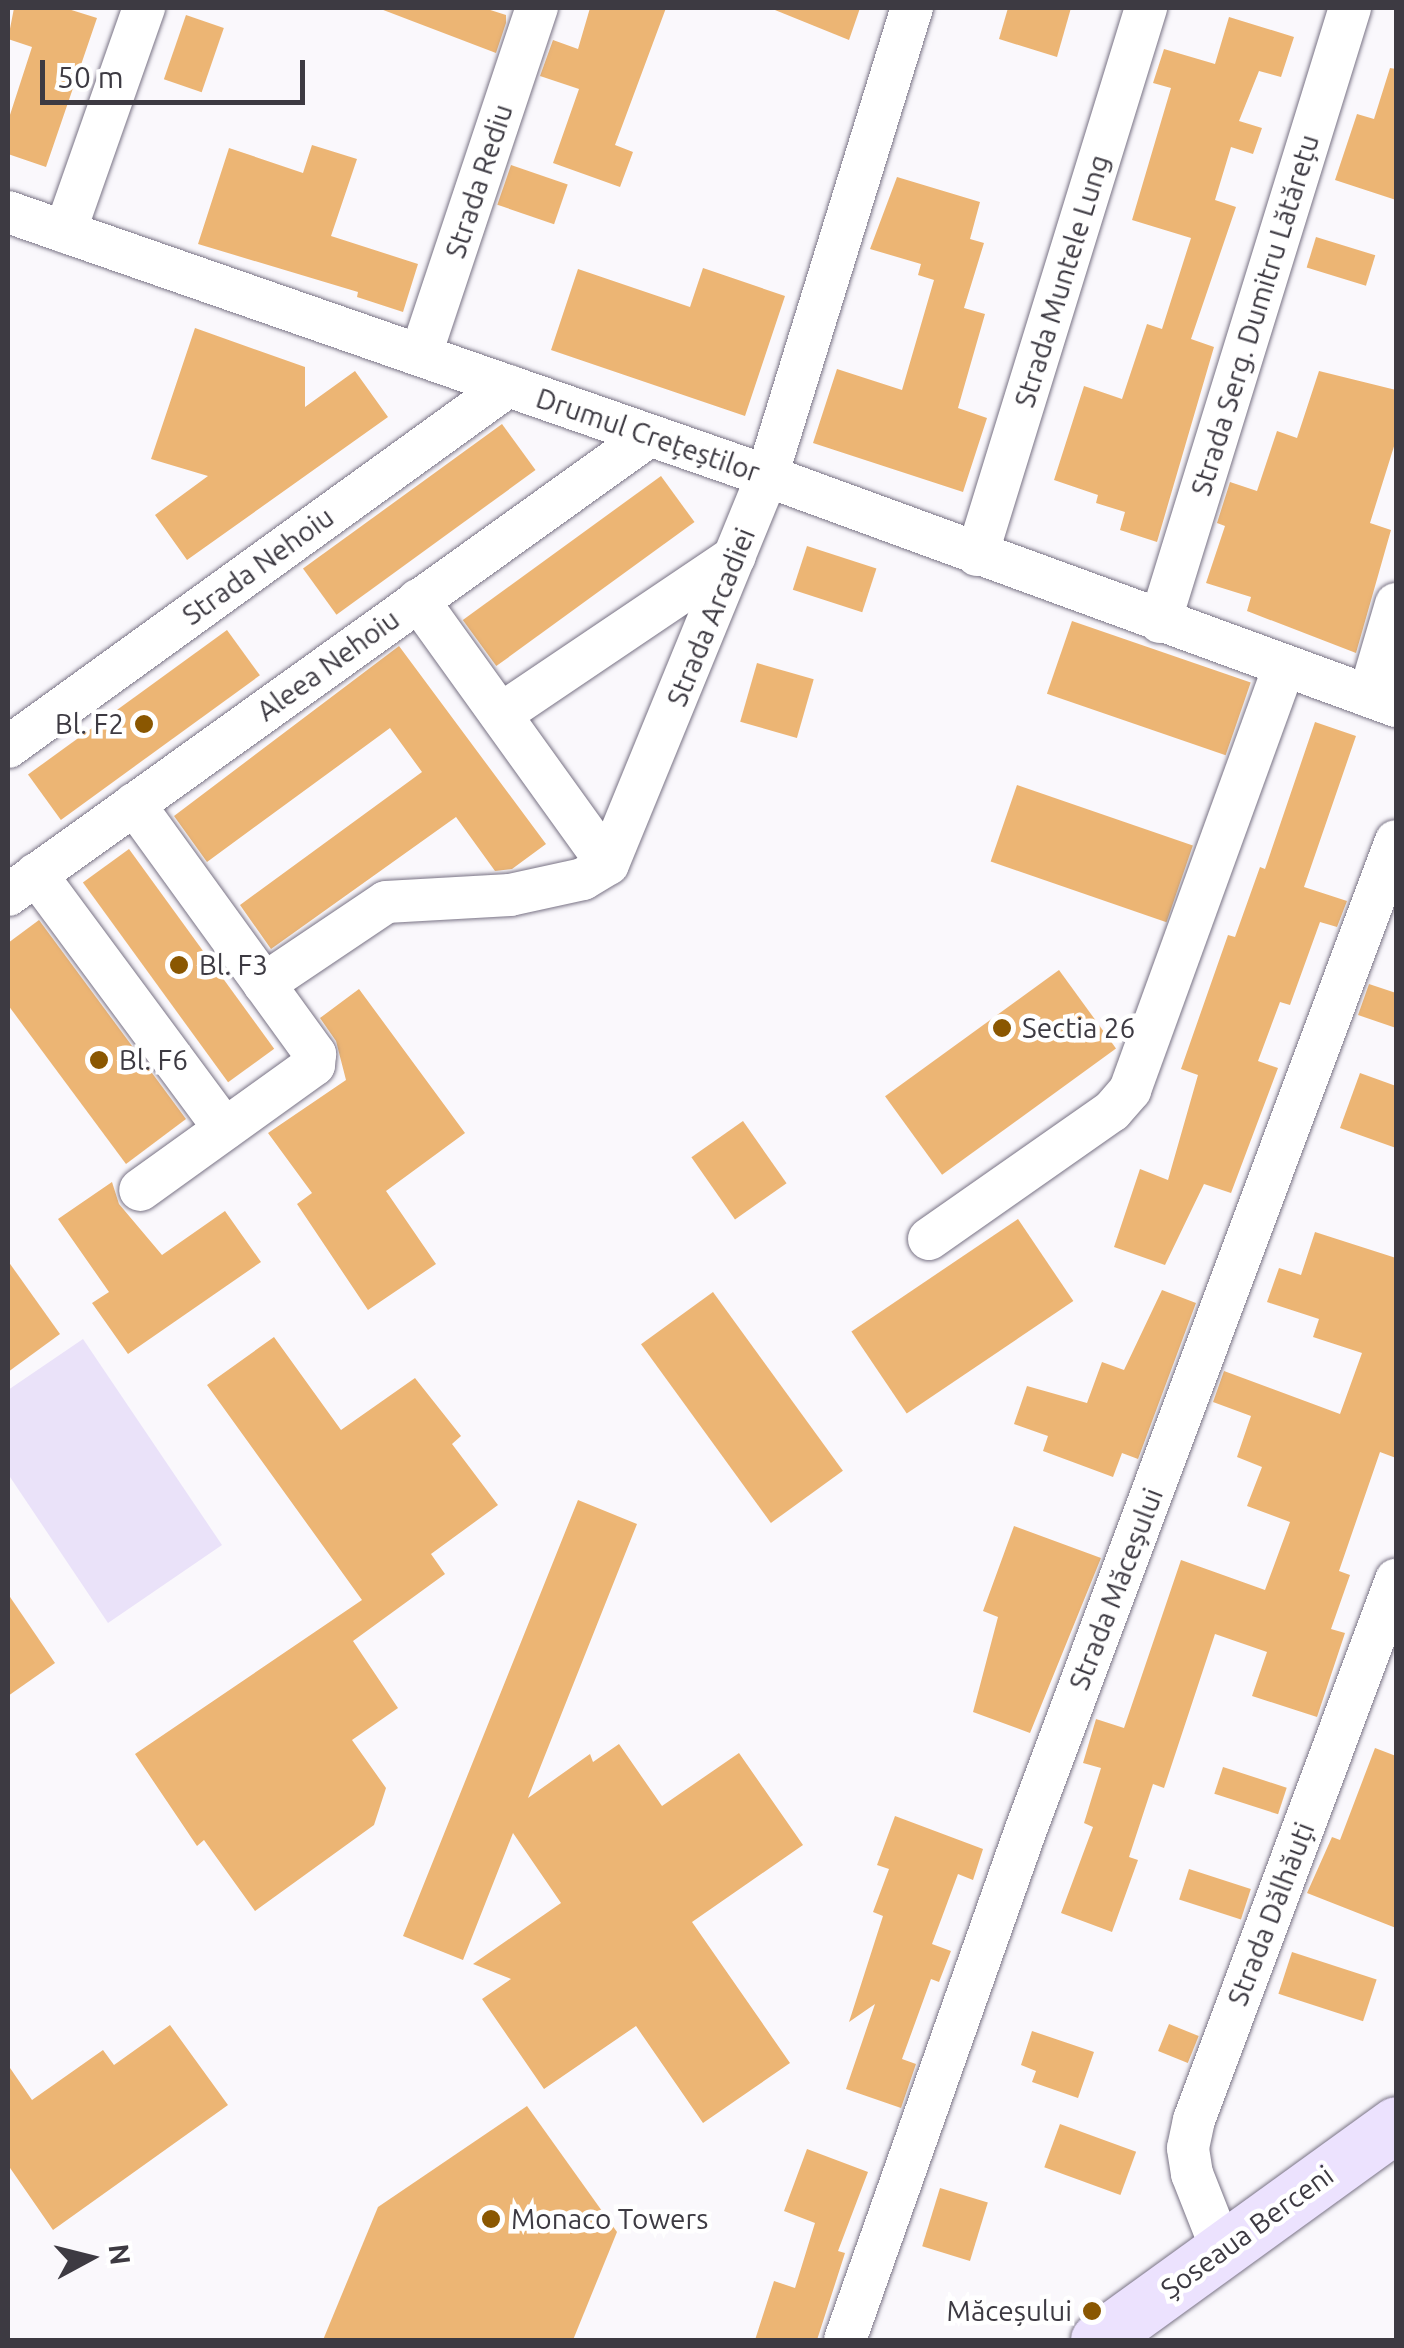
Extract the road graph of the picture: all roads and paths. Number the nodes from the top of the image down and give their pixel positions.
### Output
1 (144, 8) edge
2 (537, 8) edge
3 (912, 8) edge
4 (1146, 8) edge
5 (1350, 8) edge
6 (8, 212) edge
7 (65, 232) junction
8 (421, 354) junction
9 (508, 386) junction
10 (648, 436) junction
11 (767, 476) junction
12 (977, 555) junction
13 (735, 556) junction
14 (418, 600) junction
15 (1396, 604) edge
16 (1160, 622) junction
17 (1284, 666) junction
18 (1383, 701) edge
19 (500, 714) junction
20 (8, 746) edge
21 (134, 804) junction
22 (1396, 841) edge
23 (608, 864) junction
24 (22, 884) edge
25 (264, 984) junction
26 (225, 1130) junction
27 (140, 1190) dead end
28 (929, 1240) dead end
29 (1396, 1580) edge
30 (1396, 2124) edge
31 (1222, 2250) junction
32 (1120, 2331) edge
33 (845, 2340) edge

1 - 7 street
2 - 8 street, Strada Rediu
3 - 11 street, Strada Arcadiei
4 - 12 street, Strada Muntele Lung
5 - 16 street, Strada Serg. Dumitru Lătărețu
6 - 7 street, Drumul Crețeștilor
7 - 8 street, Drumul Crețeștilor
8 - 9 street, Drumul Crețeștilor
9 - 10 street, Drumul Crețeștilor
9 - 20 street, Strada Nehoiu
10 - 11 street, Drumul Crețeștilor
10 - 14 street, Aleea Nehoiu
11 - 12 street, Drumul Crețeștilor
11 - 13 street, Strada Arcadiei
12 - 16 street, Drumul Crețeștilor
13 - 19 street
13 - 23 street, Strada Arcadiei
14 - 19 street
14 - 21 street, Aleea Nehoiu
15 - 18 street
16 - 17 street, Drumul Crețeștilor
17 - 18 street, Drumul Crețeștilor
17 - 28 street
19 - 23 street
21 - 24 street, Aleea Nehoiu
21 - 25 street
22 - 33 street, Strada Măceșului
23 - 25 street
24 - 26 street
25 - 26 street
26 - 27 street
29 - 31 street, Strada Dălhăuți
30 - 31 main road, Șoseaua Berceni
31 - 32 main road, Șoseaua Berceni

